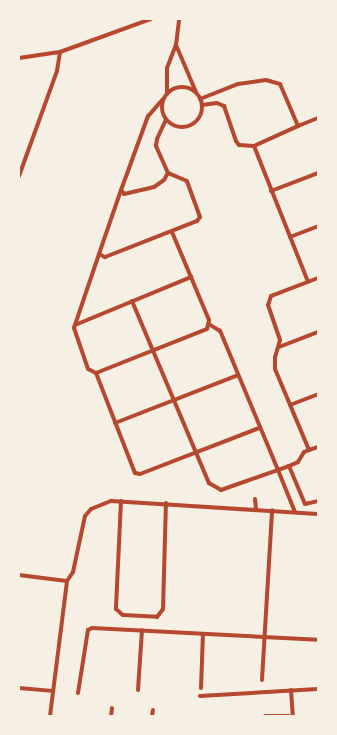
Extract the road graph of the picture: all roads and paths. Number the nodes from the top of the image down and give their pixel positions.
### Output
1 (151, 19) edge
2 (179, 19) edge
3 (176, 45) junction
4 (60, 52) junction
5 (19, 58) edge
6 (197, 93) junction
7 (167, 94) junction
8 (163, 99) junction
9 (200, 99) junction
10 (202, 105) junction
11 (318, 118) edge
12 (166, 120) junction
13 (298, 126) junction
14 (254, 146) junction
15 (168, 173) junction
16 (318, 173) edge
17 (19, 176) edge
18 (120, 190) junction
19 (271, 191) junction
20 (318, 226) edge
21 (172, 232) junction
22 (290, 237) junction
23 (99, 254) junction
24 (191, 278) junction
25 (318, 278) edge
26 (308, 282) junction
27 (132, 302) junction
28 (209, 324) junction
29 (75, 325) junction
30 (318, 332) edge
31 (279, 347) junction
32 (154, 350) junction
33 (96, 373) junction
34 (238, 375) junction
35 (318, 394) edge
36 (175, 400) junction
37 (290, 405) junction
38 (115, 423) junction
39 (259, 428) junction
40 (318, 446) edge
41 (309, 450) junction
42 (196, 452) junction
43 (289, 466) junction
44 (278, 470) junction
45 (255, 499) dead end
46 (121, 501) junction
47 (318, 501) edge
48 (166, 503) junction
49 (256, 508) junction
50 (272, 510) junction
51 (295, 512) junction
52 (318, 514) edge
53 (19, 575) edge
54 (67, 581) junction
55 (142, 630) junction
56 (203, 634) junction
57 (265, 637) junction
58 (318, 640) edge
59 (262, 680) dead end
60 (19, 688) edge
61 (201, 688) dead end
62 (318, 689) edge
63 (138, 690) dead end
64 (291, 690) junction
65 (52, 691) junction
66 (78, 693) dead end
67 (200, 696) dead end
68 (112, 708) dead end
69 (153, 710) dead end
70 (277, 715) edge
71 (50, 716) edge
72 (111, 716) edge
73 (152, 716) edge
74 (265, 716) edge
75 (289, 716) edge
76 (293, 716) edge

1 - 4 street
2 - 3 street
3 - 6 street
3 - 7 street
4 - 5 street
4 - 17 street
6 - 7 street
6 - 9 street
7 - 8 street
8 - 12 street
8 - 18 street
9 - 10 street
9 - 13 street
10 - 12 street
10 - 14 street
11 - 13 street
12 - 15 street
13 - 14 street
14 - 19 street
15 - 18 street
15 - 21 street
16 - 19 street
18 - 23 street
19 - 22 street
20 - 22 street
21 - 23 street
21 - 24 street
22 - 26 street
23 - 29 street
24 - 27 street
24 - 28 street
25 - 26 street
26 - 31 street
27 - 29 street
27 - 32 street
28 - 32 street
28 - 34 street
29 - 33 street
30 - 31 street
31 - 37 street
32 - 33 street
32 - 36 street
33 - 38 street
34 - 36 street
34 - 39 street
35 - 37 street
36 - 38 street
36 - 42 street
37 - 41 street
38 - 42 street
39 - 42 street
39 - 44 street
40 - 41 street
41 - 43 street
42 - 44 street
43 - 44 street
43 - 47 street
44 - 51 street
45 - 49 street
46 - 48 street
46 - 48 street
46 - 54 street
48 - 49 street
49 - 50 street
50 - 51 street
50 - 57 street
51 - 52 street
53 - 54 street
54 - 65 street
55 - 56 street
55 - 63 street
55 - 66 street
56 - 57 street
56 - 61 street
57 - 58 street
57 - 59 street
60 - 65 street
62 - 64 street
64 - 67 street
64 - 76 street
65 - 71 street
68 - 72 street
69 - 73 street
70 - 74 street
70 - 75 street

